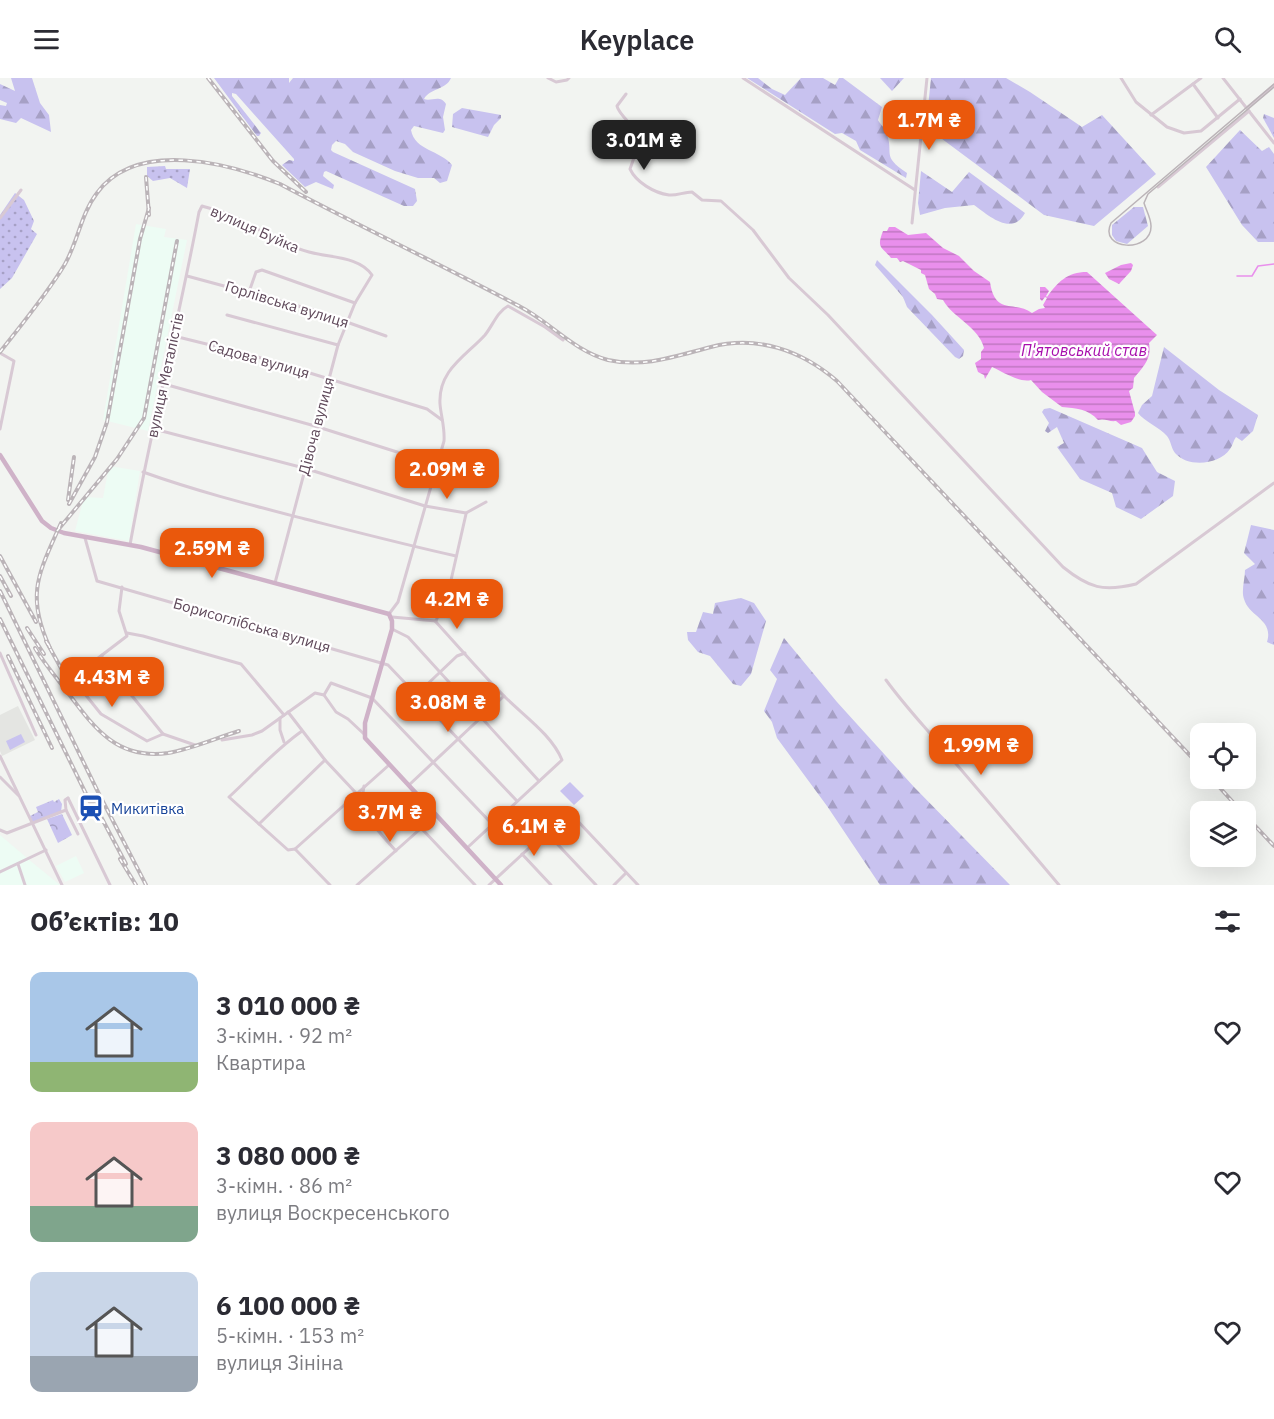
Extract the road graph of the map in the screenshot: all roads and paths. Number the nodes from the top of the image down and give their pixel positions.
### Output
1 (548, 78) edge
2 (569, 78) edge
3 (743, 78) edge
4 (927, 78) edge
5 (1121, 78) edge
6 (1201, 78) edge
7 (1223, 78) edge
8 (1194, 81) edge
9 (1274, 85) edge
10 (626, 94) dead end
11 (1239, 99) junction
12 (1248, 110) junction
13 (1151, 115) junction
14 (1218, 118) junction
15 (1274, 143) edge
16 (1158, 187) dead end
17 (21, 190) dead end
18 (915, 190) junction
19 (202, 206) joint
20 (0, 218) edge
21 (912, 223) dead end
22 (372, 275) joint
23 (187, 276) junction
24 (249, 292) junction
25 (355, 303) junction
26 (227, 315) dead end
27 (347, 322) junction
28 (174, 336) junction
29 (386, 336) dead end
30 (563, 340) dead end
31 (338, 345) junction
32 (0, 352) edge
33 (329, 379) junction
34 (164, 384) junction
35 (443, 421) junction
36 (315, 426) junction
37 (0, 429) edge
38 (154, 429) junction
39 (0, 455) edge
40 (438, 465) junction
41 (304, 468) junction
42 (143, 472) junction
43 (1274, 483) edge
44 (486, 501) dead end
45 (425, 506) junction
46 (466, 513) junction
47 (292, 515) junction
48 (84, 537) junction
49 (130, 545) junction
50 (413, 547) junction
51 (456, 556) junction
52 (275, 584) junction
53 (122, 587) junction
54 (390, 616) junction
55 (435, 621) junction
56 (392, 629) junction
57 (127, 634) junction
58 (0, 653) edge
59 (465, 653) junction
60 (102, 655) junction
61 (382, 662) junction
62 (439, 674) junction
63 (886, 680) dead end
64 (417, 694) junction
65 (324, 695) junction
66 (504, 696) junction
67 (372, 698) junction
68 (288, 712) junction
69 (284, 715) junction
70 (280, 718) junction
71 (480, 718) junction
72 (302, 731) junction
73 (163, 734) junction
74 (364, 734) junction
75 (36, 735) dead end
76 (458, 739) junction
77 (222, 740) dead end
78 (284, 742) junction
79 (195, 745) dead end
80 (0, 756) edge
81 (325, 760) junction
82 (433, 761) junction
83 (389, 765) junction
84 (0, 777) edge
85 (539, 781) junction
86 (364, 786) junction
87 (408, 786) junction
88 (356, 793) junction
89 (20, 796) junction
90 (517, 801) junction
91 (66, 810) junction
92 (436, 815) junction
93 (33, 823) junction
94 (259, 824) junction
95 (492, 824) junction
96 (422, 829) junction
97 (0, 830) edge
98 (545, 831) junction
99 (78, 834) dead end
100 (467, 848) junction
101 (295, 849) junction
102 (46, 850) junction
103 (396, 851) junction
104 (522, 854) junction
105 (18, 864) junction
106 (0, 872) edge
107 (626, 873) junction
108 (495, 879) junction
109 (25, 885) edge
110 (62, 885) edge
111 (110, 885) edge
112 (330, 885) edge
113 (357, 885) edge
114 (475, 885) edge
115 (489, 885) edge
116 (501, 885) edge
117 (551, 885) edge
118 (596, 885) edge
119 (614, 885) edge
120 (638, 885) edge
121 (1059, 885) edge

1 - 2 street
3 - 18 street
4 - 18 street
5 - 13 street
6 - 8 street
7 - 11 street
8 - 13 street
8 - 14 street
9 - 12 street
10 - 43 street
11 - 12 street
11 - 14 street
12 - 15 street
12 - 16 street
13 - 14 street
17 - 20 street
18 - 21 street
19 - 22 street, вулиця Буйка
19 - 23 street, вулиця Металістів
22 - 25 street, Дівоча вулиця
23 - 24 street, Горлівська вулиця
23 - 28 street, вулиця Металістів
24 - 25 street
24 - 27 street, Горлівська вулиця
25 - 27 street, Дівоча вулиця
26 - 31 street
27 - 29 street, Горлівська вулиця
27 - 31 street, Дівоча вулиця
28 - 33 street, Садова вулиця
28 - 34 street, вулиця Металістів
30 - 35 street
31 - 33 street, Дівоча вулиця
32 - 37 street
33 - 35 street, Садова вулиця
33 - 36 street, Дівоча вулиця
34 - 36 street
34 - 38 street, вулиця Металістів
35 - 40 street
36 - 40 street
36 - 41 street, Дівоча вулиця
38 - 41 street
38 - 42 street, вулиця Металістів
39 - 48 main road
40 - 45 street
41 - 45 street
41 - 47 street, Дівоча вулиця
42 - 47 street
42 - 49 street, вулиця Металістів
44 - 46 street
45 - 46 street
45 - 50 street
46 - 51 street
47 - 50 street
47 - 52 street, Дівоча вулиця
48 - 49 main road
48 - 53 street, Борисоглібська вулиця
49 - 52 main road
50 - 51 street
50 - 54 street
51 - 55 street
52 - 54 main road
53 - 57 street
53 - 61 street, Борисоглібська вулиця
54 - 55 street
54 - 56 main road
55 - 59 street
56 - 61 main road
56 - 62 street
57 - 60 street
57 - 69 street
58 - 75 street
59 - 62 street
59 - 66 street
60 - 73 street
60 - 73 street
61 - 64 street
61 - 67 main road
62 - 64 street
62 - 71 street
63 - 121 street
64 - 76 street
65 - 67 street
65 - 68 street
65 - 74 street
66 - 71 street
66 - 85 street
67 - 74 main road
67 - 82 street
68 - 69 street
68 - 72 street
69 - 70 street
70 - 77 street
70 - 78 street
71 - 76 street
71 - 85 street
72 - 78 street
72 - 81 street
73 - 79 street
74 - 83 main road
76 - 82 street
76 - 90 street
78 - 94 street
80 - 89 street
81 - 88 street
81 - 94 street
82 - 87 street
82 - 95 street
83 - 86 street
83 - 87 main road
84 - 89 street
85 - 90 street
86 - 88 street
86 - 103 street
87 - 92 main road
88 - 101 street
89 - 93 street
90 - 95 street
91 - 93 street
91 - 99 street
91 - 111 street
92 - 96 street
92 - 100 main road
93 - 97 street
93 - 102 street
94 - 101 street
95 - 100 street
96 - 103 street
96 - 114 street
98 - 104 street
98 - 107 street
98 - 118 street
100 - 108 main road
101 - 112 street
102 - 105 street
102 - 110 street
103 - 113 street
104 - 108 street
104 - 117 street
105 - 106 street
105 - 109 street
107 - 119 street
107 - 120 street
108 - 115 street
108 - 116 main road

